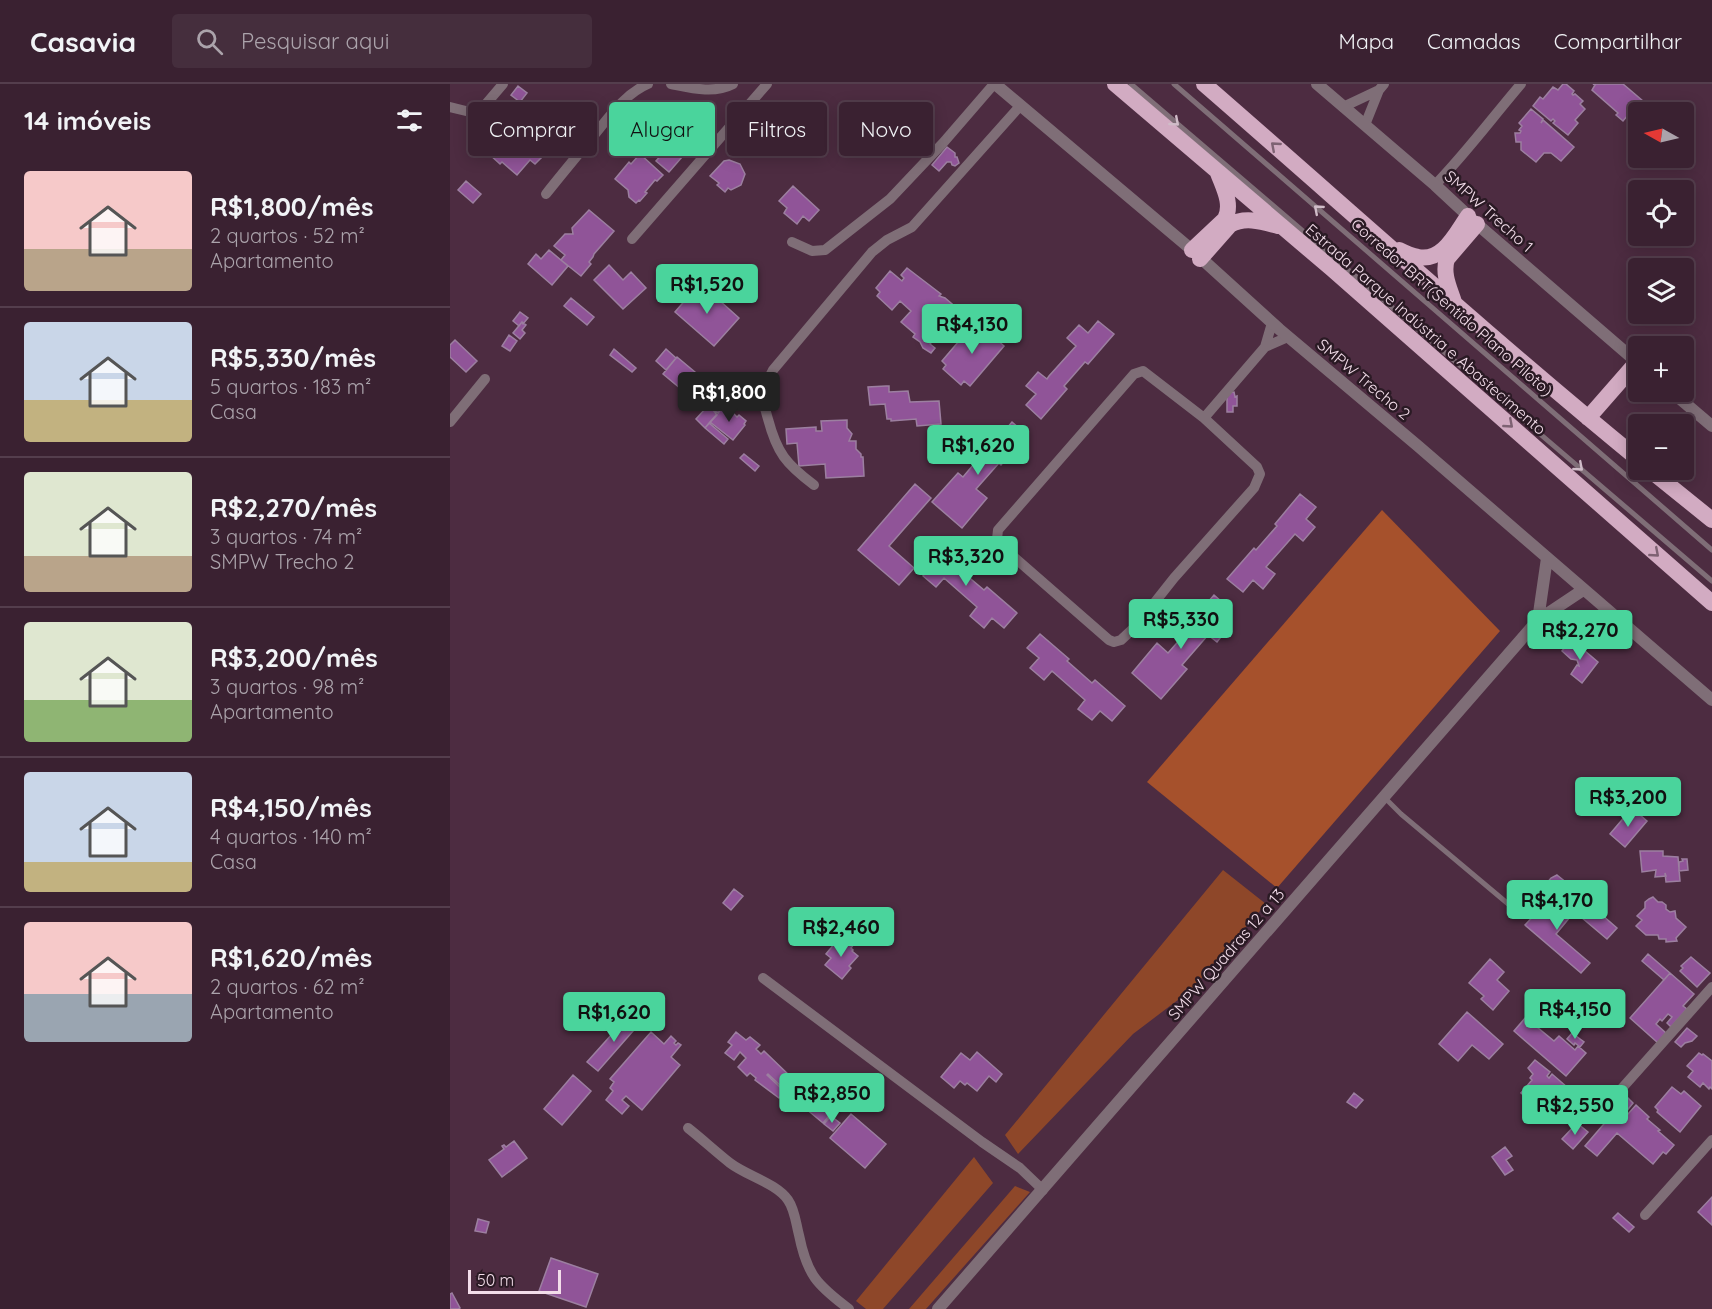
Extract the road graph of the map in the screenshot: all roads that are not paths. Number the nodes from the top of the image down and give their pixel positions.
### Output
1 (503, 84) edge
2 (648, 84) edge
3 (670, 84) edge
4 (733, 84) edge
5 (767, 84) edge
6 (995, 84) edge
7 (1115, 84) edge
8 (1131, 84) edge
9 (1174, 84) edge
10 (1203, 84) edge
11 (1317, 84) edge
12 (1521, 84) edge
13 (1382, 87) edge
14 (1020, 106) junction
15 (450, 107) edge
16 (1343, 107) junction
17 (1365, 126) junction
18 (1218, 172) junction
19 (1435, 184) junction
20 (546, 194) dead end
21 (1472, 220) junction
22 (1283, 227) junction
23 (632, 239) dead end
24 (792, 242) dead end
25 (1392, 248) junction
26 (1196, 254) junction
27 (1456, 306) junction
28 (1272, 323) junction
29 (1288, 337) junction
30 (1265, 347) junction
31 (1628, 353) edge
32 (1628, 373) edge
33 (485, 379) dead end
34 (1685, 402) edge
35 (1204, 418) junction
36 (1588, 418) junction
37 (450, 422) edge
38 (1710, 422) edge
39 (1628, 451) edge
40 (1662, 480) edge
41 (814, 485) dead end
42 (1712, 520) edge
43 (1712, 550) edge
44 (1547, 558) junction
45 (1712, 581) edge
46 (1583, 590) junction
47 (1712, 603) edge
48 (1538, 620) junction
49 (1712, 700) edge
50 (1384, 797) junction
51 (1513, 908) dead end
52 (763, 978) dead end
53 (1712, 987) edge
54 (1616, 1095) dead end
55 (688, 1128) dead end
56 (1712, 1140) edge
57 (1043, 1190) junction
58 (1645, 1215) dead end
59 (849, 1309) edge
60 (938, 1309) edge

1 - 15 street
2 - 20 street
3 - 4 street
5 - 23 street
6 - 14 street, SMPW Trecho 2
6 - 24 street
7 - 18 highway, Estrada Parque Indústria e Abastecimento
8 -> 45 lane
43 -> 9 lane, Corredor BRT(Sentido Plano Piloto)
25 -> 10 highway
11 - 16 street, SMPW Trecho 1
12 - 19 street
13 - 16 street
13 - 17 street
14 - 26 street, SMPW Trecho 2
14 - 41 street
16 - 17 street, SMPW Trecho 1
17 - 19 street, SMPW Trecho 1
18 - 22 highway, Estrada Parque Indústria e Abastecimento
18 - 26 highway
19 - 21 street, SMPW Trecho 1
21 - 25 highway
21 - 27 highway
21 - 31 street, SMPW Trecho 1
22 - 26 highway
22 -> 47 highway, Estrada Parque Indústria e Abastecimento
25 - 27 highway
26 - 28 street, SMPW Trecho 2
27 - 36 highway
28 - 29 street, SMPW Trecho 2
28 - 30 street
29 - 30 street
29 - 44 street, SMPW Trecho 2
30 - 35 street
32 - 36 highway
33 - 37 street
34 - 38 street
35 - 35 street
36 - 39 highway
40 - 42 highway
44 - 46 street, SMPW Trecho 2
44 - 48 street
46 - 48 street, SMPW Quadras 12 a 13
46 - 49 street, SMPW Trecho 2
48 - 50 street, SMPW Quadras 12 a 13
50 - 51 lane
50 - 57 street, SMPW Quadras 12 a 13
52 - 57 street
53 - 54 street
55 - 59 street
56 - 58 street
57 - 60 street, SMPW Quadras 12 a 13

